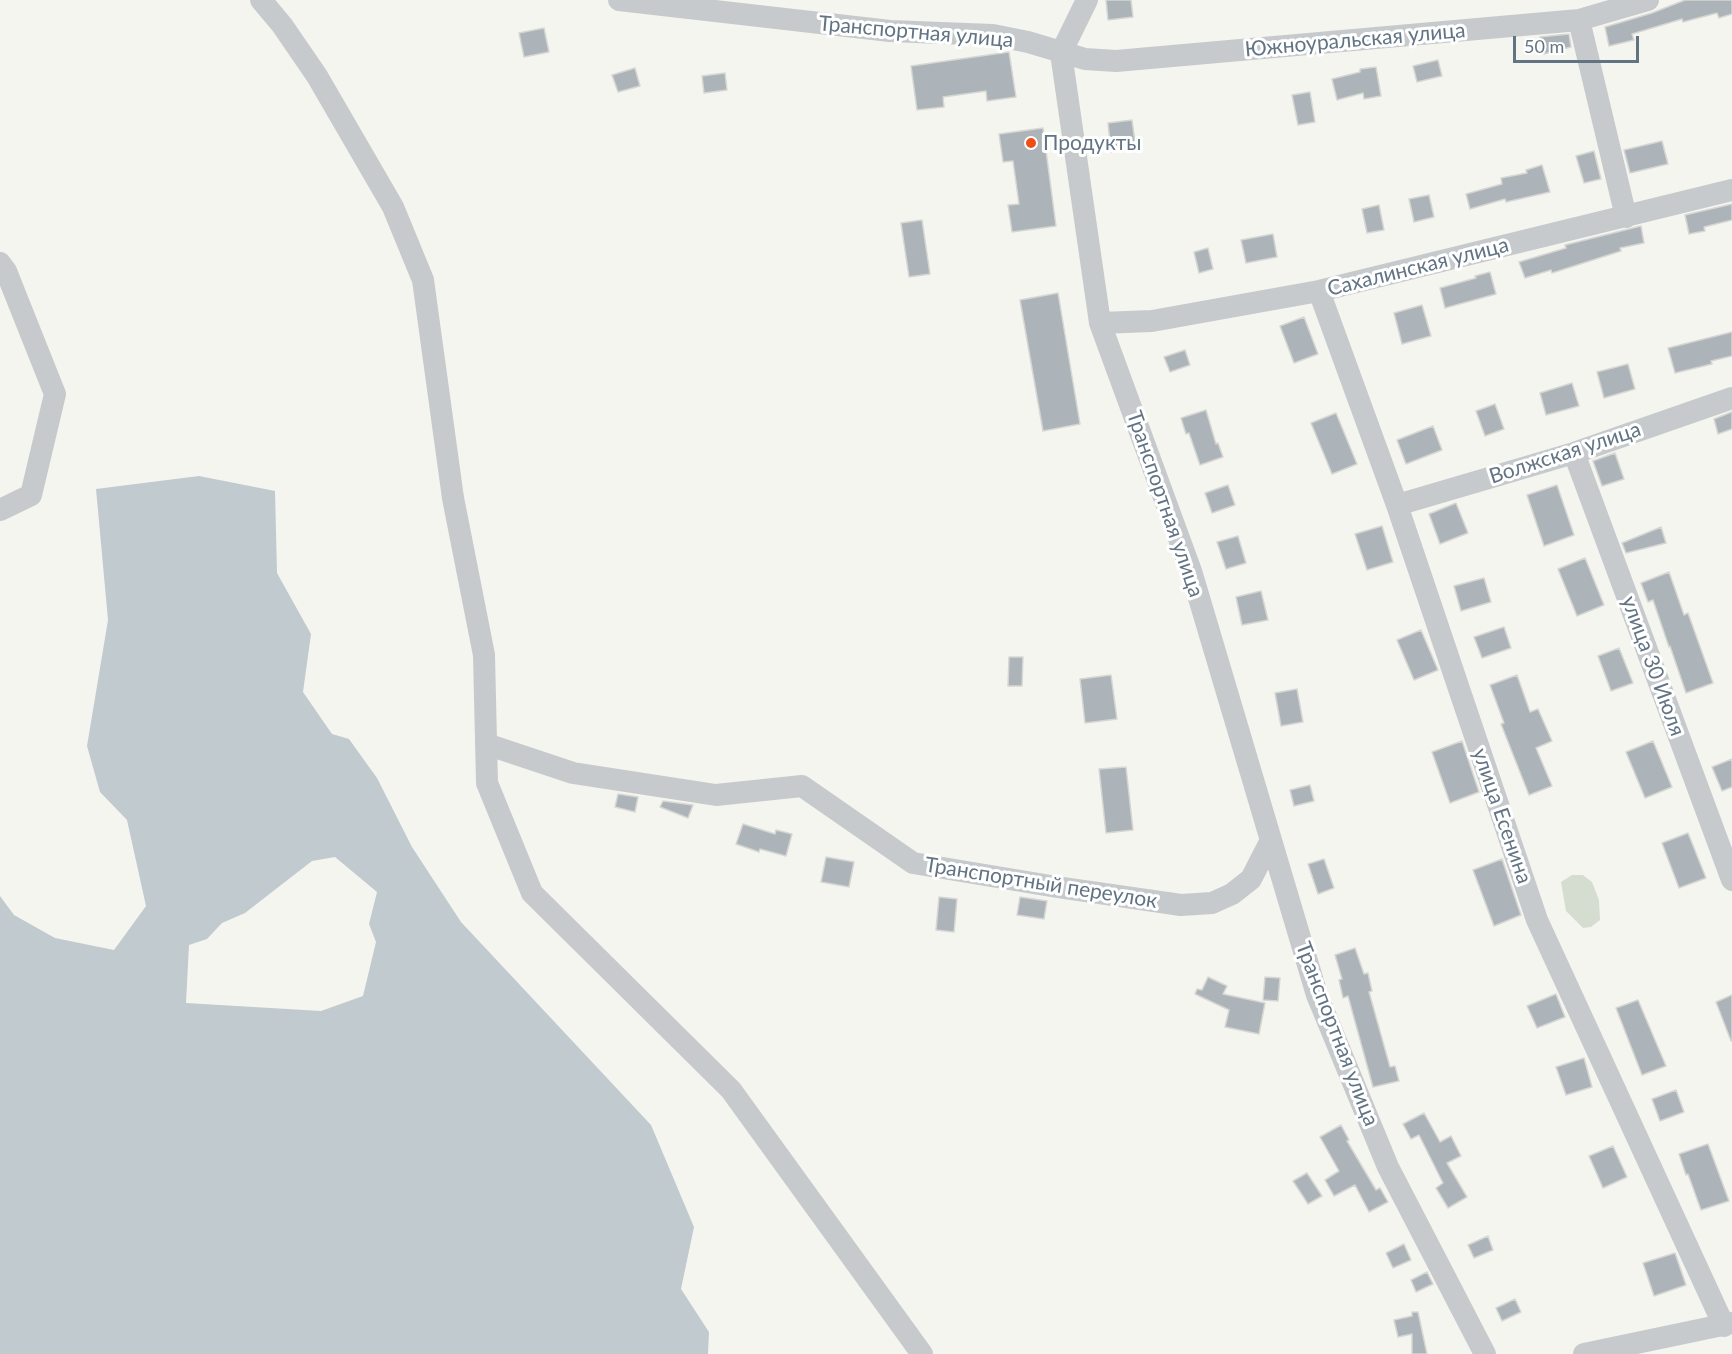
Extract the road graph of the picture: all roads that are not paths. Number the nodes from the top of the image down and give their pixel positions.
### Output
1 (261, 0) edge
2 (619, 0) edge
3 (1087, 0) edge
4 (1648, 0) edge
5 (1579, 20) junction
6 (1061, 53) junction
7 (1732, 190) edge
8 (1626, 217) junction
9 (0, 263) edge
10 (1319, 291) junction
11 (1100, 323) junction
12 (1732, 398) edge
13 (1574, 453) junction
14 (1397, 505) junction
15 (0, 510) edge
16 (486, 744) junction
17 (1271, 840) junction
18 (1732, 880) edge
19 (1728, 1324) edge
20 (922, 1354) edge
21 (1485, 1354) edge
22 (1584, 1354) edge

1 - 16 street
2 - 6 street, Транспортная улица
3 - 6 street
4 - 5 street, Южноуральская улица
5 - 6 street, Южноуральская улица
5 - 8 street
6 - 11 street, Транспортная улица
7 - 8 street, Сахалинская улица
8 - 10 street, Сахалинская улица
9 - 15 street
10 - 11 street, Сахалинская улица
10 - 14 street, улица Есенина
11 - 17 street, Транспортная улица
12 - 13 street, Волжская улица
13 - 14 street, Волжская улица
13 - 18 street, улица 30 Июля
14 - 19 street, улица Есенина
16 - 17 street, Транспортный переулок
16 - 20 street
17 - 21 street, Транспортная улица
19 - 22 street

